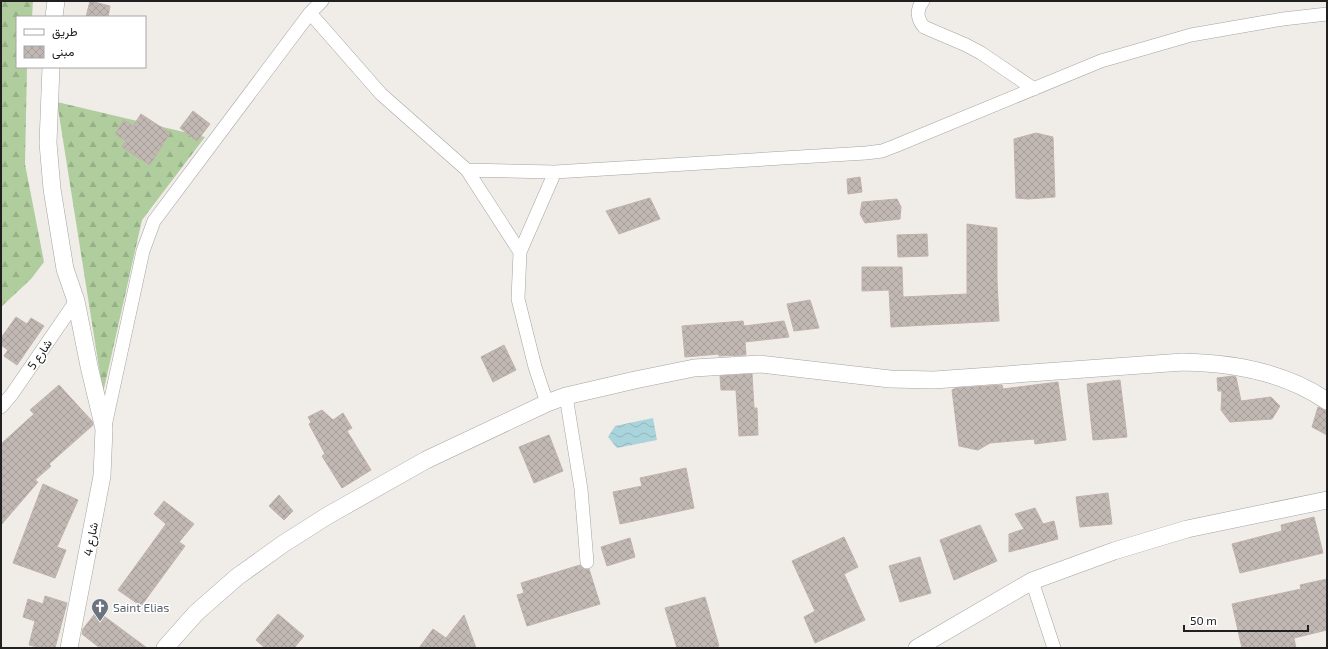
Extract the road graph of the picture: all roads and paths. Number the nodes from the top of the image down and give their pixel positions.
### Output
1 (56, 1) edge
2 (322, 1) edge
3 (923, 1) edge
4 (310, 13) junction
5 (1327, 14) edge
6 (54, 16) edge
7 (51, 68) edge
8 (1034, 89) junction
9 (467, 170) junction
10 (555, 172) junction
11 (520, 252) junction
12 (76, 301) junction
13 (566, 396) junction
14 (1327, 402) edge
15 (547, 403) junction
16 (1, 407) edge
17 (104, 429) junction
18 (1327, 500) edge
19 (587, 562) dead end
20 (1032, 581) junction
21 (69, 648) edge
22 (165, 648) edge
23 (917, 648) edge
24 (1054, 648) edge

1 - 6 street
2 - 4 street
3 - 8 street
4 - 9 street
4 - 17 street
5 - 8 street
7 - 12 street, شارع 4
8 - 10 street
9 - 10 street
9 - 11 street
10 - 11 street
11 - 15 street
12 - 16 street, شارع 5
12 - 17 street, شارع 4
13 - 14 street
13 - 15 street
13 - 19 street
15 - 22 street
17 - 21 street, شارع 4
18 - 20 street
20 - 23 street
20 - 24 street

